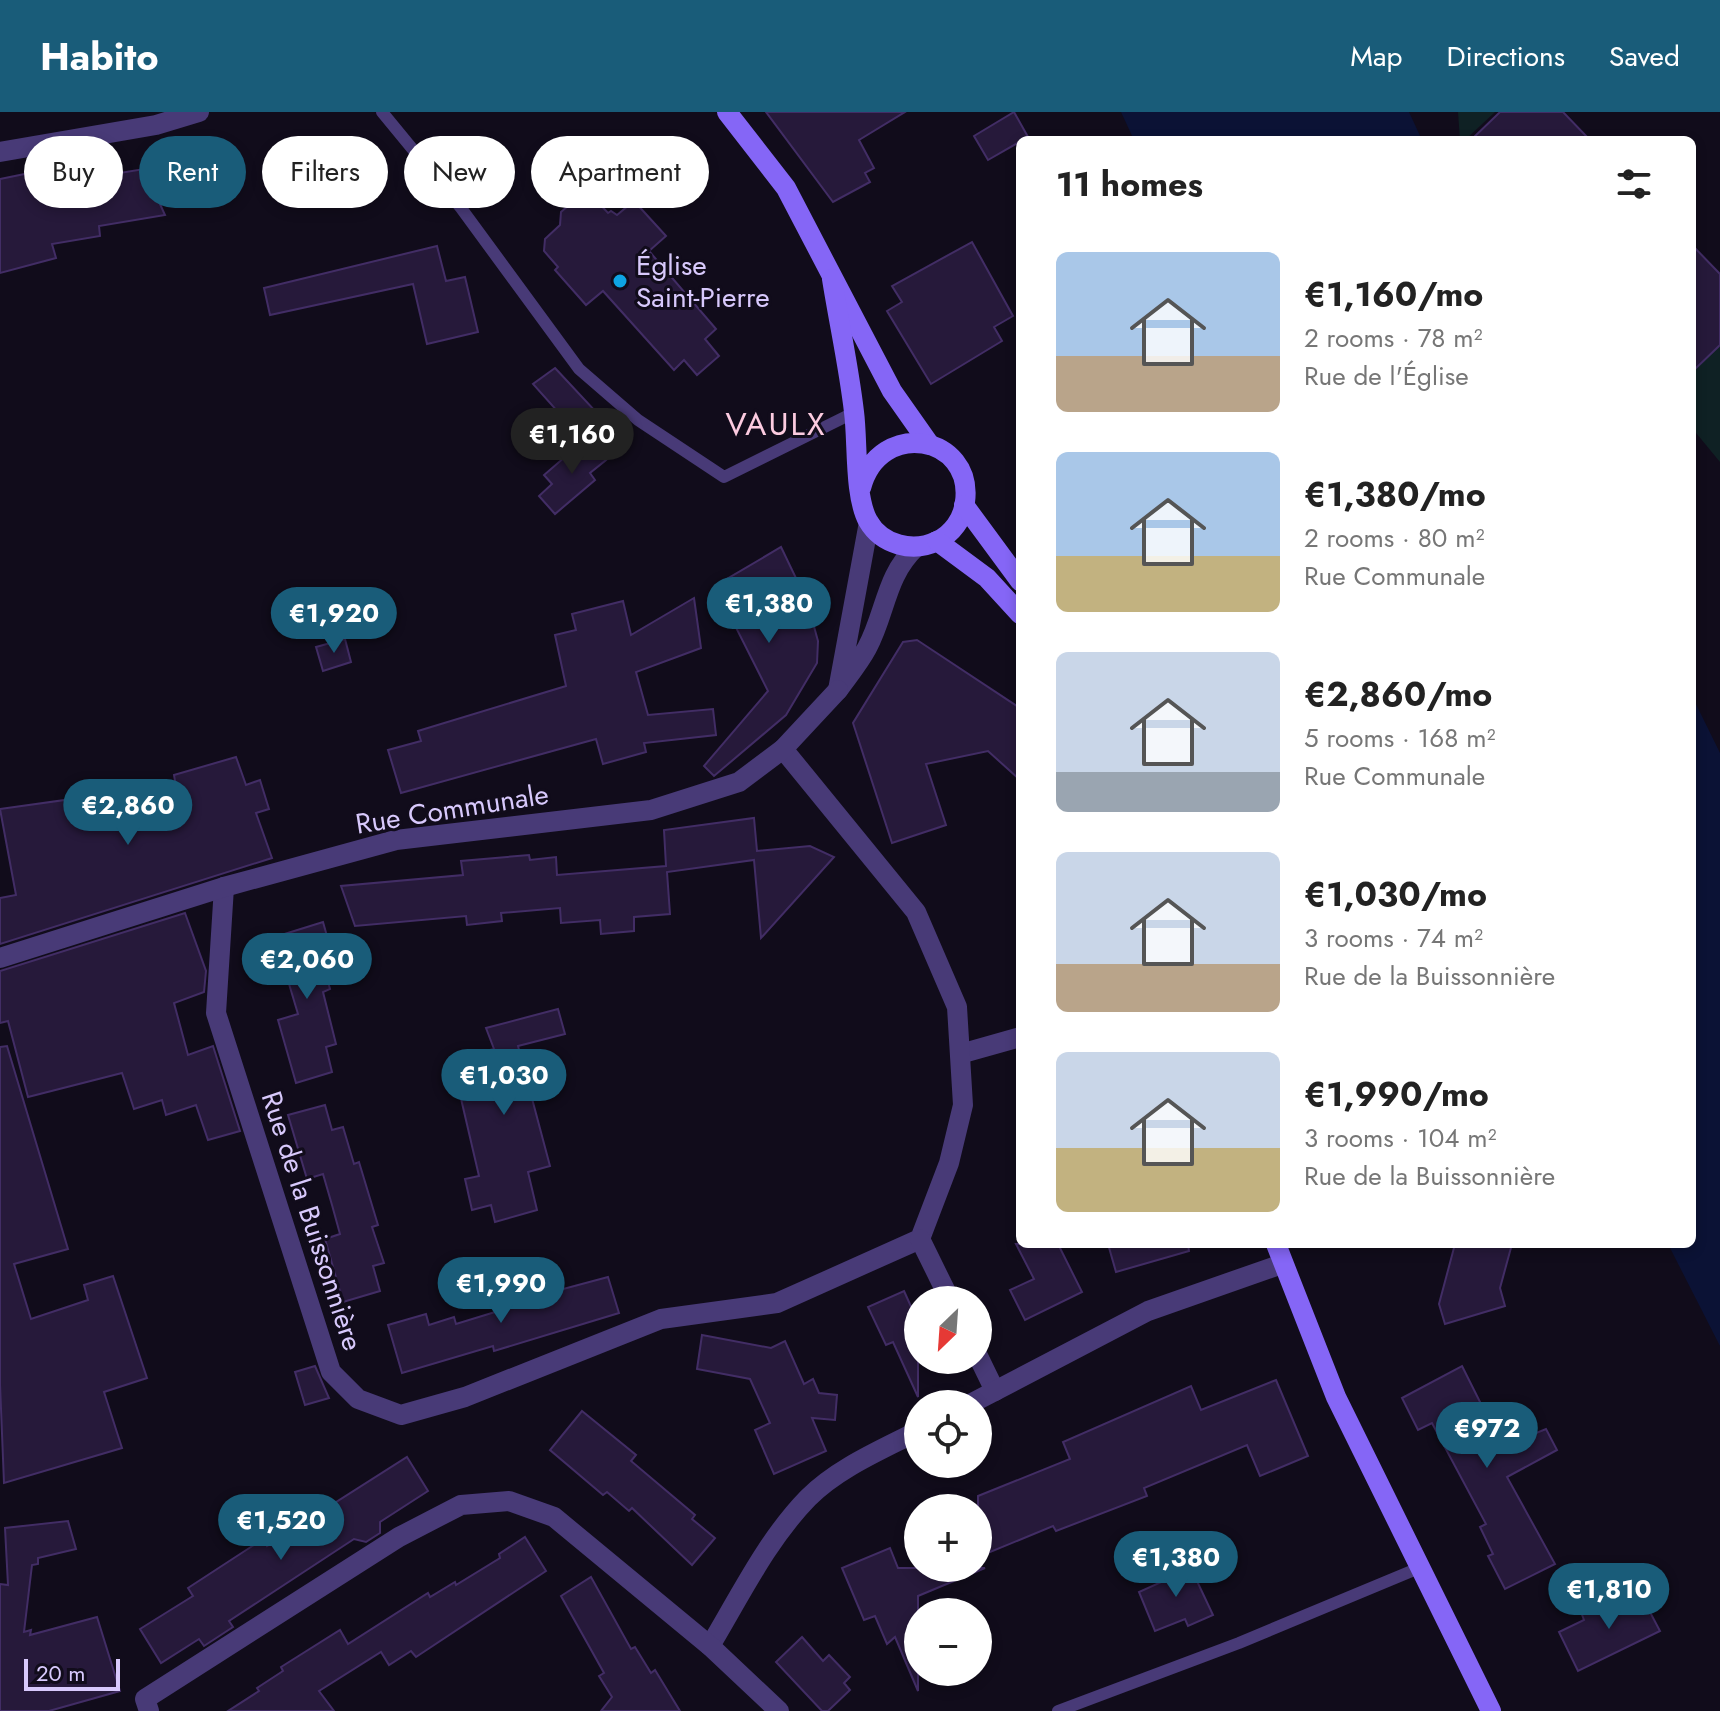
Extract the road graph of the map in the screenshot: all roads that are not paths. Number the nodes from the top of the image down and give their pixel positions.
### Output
1 (199, 112) edge
2 (382, 112) edge
3 (727, 112) edge
4 (0, 152) edge
5 (832, 279) junction
6 (855, 412) junction
7 (930, 445) junction
8 (861, 488) junction
9 (964, 505) junction
10 (869, 522) junction
11 (937, 541) junction
12 (916, 547) junction
13 (1016, 576) edge
14 (1016, 610) edge
15 (838, 690) junction
16 (783, 749) junction
17 (224, 887) junction
18 (0, 958) edge
19 (1016, 1038) edge
20 (960, 1054) junction
21 (920, 1239) junction
22 (1279, 1254) edge
23 (943, 1286) edge
24 (987, 1374) edge
25 (995, 1391) junction
26 (992, 1393) edge
27 (904, 1438) edge
28 (1419, 1568) junction
29 (710, 1646) junction
30 (149, 1711) edge
31 (779, 1711) edge
32 (1058, 1711) edge
33 (1491, 1711) edge

1 - 4 street
2 - 6 lane
3 - 5 main road
5 - 6 main road
5 - 7 main road
6 - 8 main road
7 - 8 main road
7 - 9 main road
8 - 10 main road
9 - 11 main road
9 - 13 main road
10 - 12 main road
10 - 15 street
11 - 12 main road
11 - 14 main road
12 - 15 street, Rue Communale
15 - 16 street, Rue Communale
16 - 17 street, Rue Communale
16 - 20 street
17 - 18 street, Rue Communale
17 - 21 street, Rue de la Buissonnière
19 - 20 street
20 - 21 street
21 - 23 street
22 - 25 street
22 - 28 main road
24 - 25 street
25 - 26 street
27 - 29 street
28 - 32 lane
28 - 33 main road
29 - 30 street
29 - 31 street

